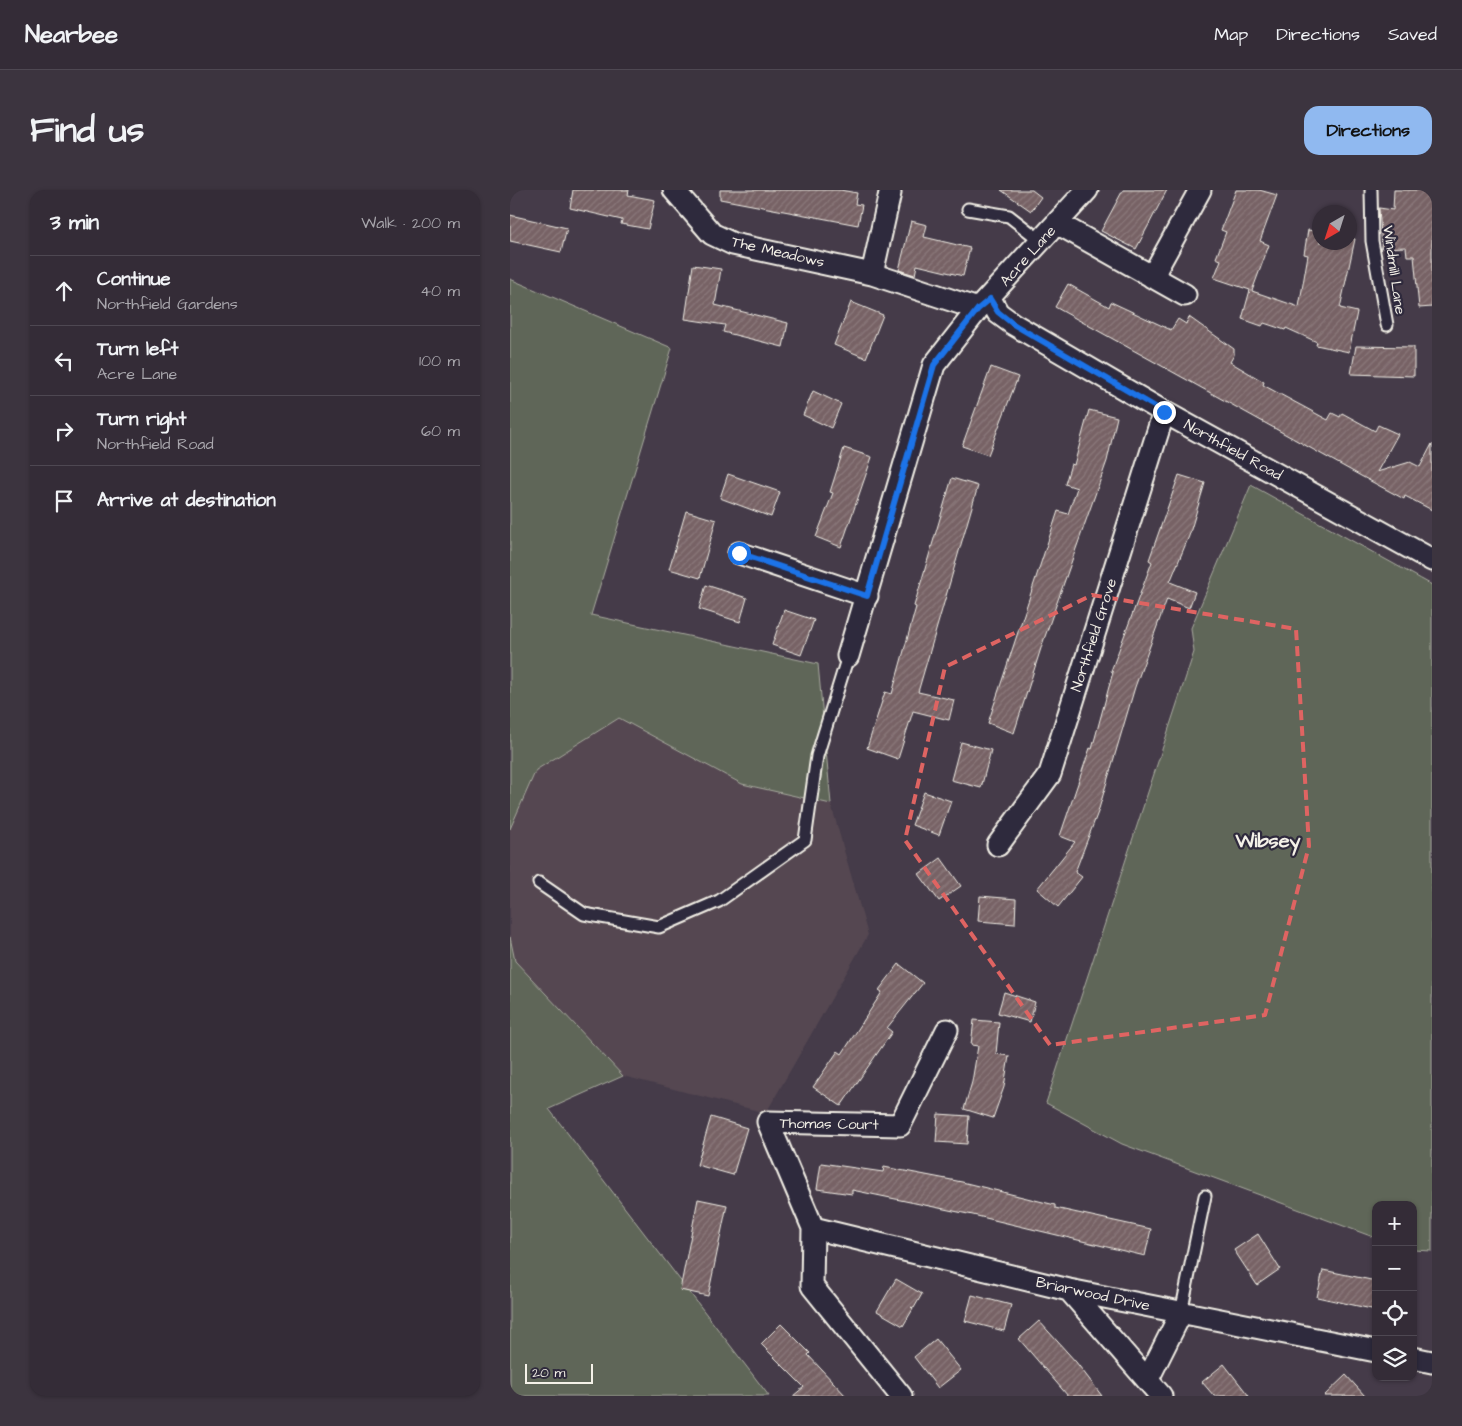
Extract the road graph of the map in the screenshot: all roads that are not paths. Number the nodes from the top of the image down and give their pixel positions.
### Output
1 (674, 190) edge
2 (1087, 190) edge
3 (1200, 190) edge
4 (1371, 190) edge
5 (890, 193) dead end
6 (968, 209) dead end
7 (1057, 223) junction
8 (1041, 241) junction
9 (872, 274) junction
10 (1152, 277) junction
11 (1185, 295) dead end
12 (984, 304) junction
13 (1387, 325) dead end
14 (1164, 412) junction
15 (739, 553) dead end
16 (1432, 560) edge
17 (867, 596) junction
18 (848, 656) joint
19 (998, 845) dead end
20 (539, 883) dead end
21 (947, 1030) dead end
22 (1205, 1196) dead end
23 (813, 1228) junction
24 (1068, 1290) junction
25 (1181, 1313) junction
26 (1372, 1350) edge
27 (1417, 1359) edge
28 (1432, 1362) edge
29 (1148, 1379) junction
30 (901, 1396) edge
31 (1161, 1396) edge

1 - 9 street, The Meadows
2 - 7 street, Acre Lane
3 - 10 street
4 - 13 lane, Windmill Lane
5 - 9 street
6 - 8 lane
7 - 8 street, Acre Lane
7 - 10 street
8 - 12 street, Acre Lane
9 - 12 street, The Meadows
10 - 11 street
12 - 14 street, Northfield Road
12 - 17 street, Acre Lane
14 - 16 street, Northfield Road
14 - 19 street, Northfield Grove
15 - 17 street
17 - 18 street, Acre Lane
18 - 20 lane
21 - 23 street, Thomas Court
22 - 25 lane
23 - 24 street, Briarwood Drive
23 - 30 street
24 - 25 street, Briarwood Drive
24 - 29 street
25 - 26 street, Briarwood Drive
25 - 29 street
27 - 28 street
29 - 31 street

